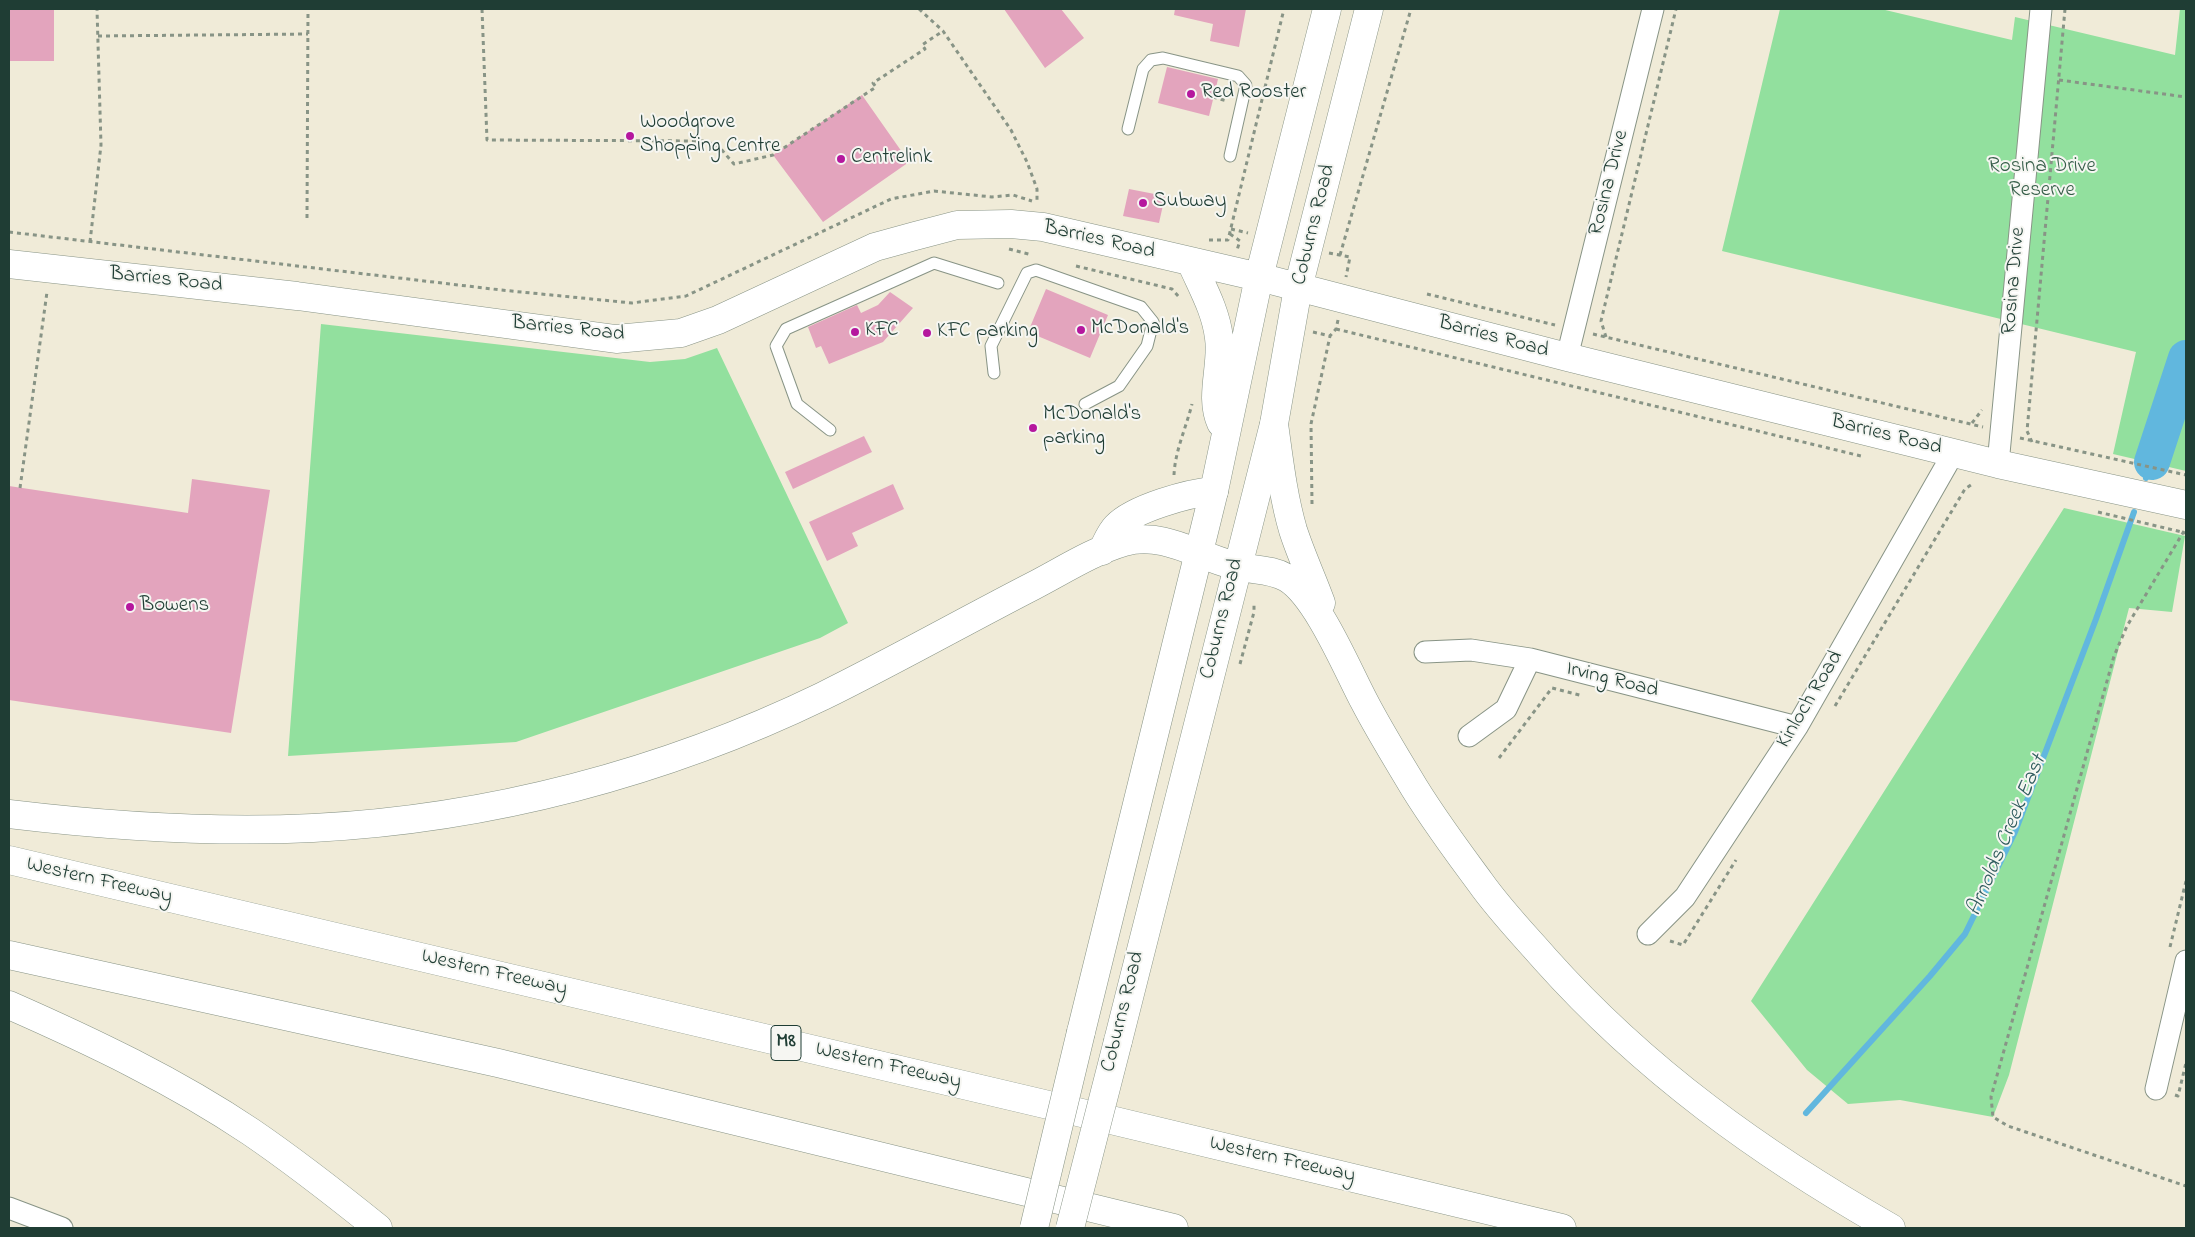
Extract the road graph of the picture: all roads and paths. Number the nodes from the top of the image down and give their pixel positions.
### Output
1 (97, 9) edge
2 (308, 9) edge
3 (482, 9) edge
4 (919, 9) edge
5 (1284, 9) edge
6 (1327, 9) edge
7 (1369, 9) edge
8 (1411, 9) edge
9 (1653, 9) edge
10 (1676, 9) edge
11 (2041, 9) edge
12 (2066, 9) edge
13 (943, 31) junction
14 (308, 34) junction
15 (98, 36) junction
16 (2034, 77) junction
17 (2058, 80) junction
18 (2186, 96) edge
19 (1128, 129) dead end
20 (1230, 156) dead end
21 (1037, 202) junction
22 (1045, 205) dead end
23 (307, 218) dead end
24 (9, 232) edge
25 (47, 236) junction
26 (1206, 240) dead end
27 (90, 242) junction
28 (1006, 248) dead end
29 (1034, 255) dead end
30 (1340, 255) dead end
31 (1191, 262) junction
32 (9, 264) edge
33 (1070, 264) dead end
34 (1346, 275) dead end
35 (1259, 277) junction
36 (1356, 277) dead end
37 (998, 283) dead end
38 (48, 285) junction
39 (1298, 288) junction
40 (1422, 293) dead end
41 (1183, 300) dead end
42 (1336, 329) dead end
43 (1574, 329) junction
44 (1330, 336) dead end
45 (1606, 337) junction
46 (1567, 357) junction
47 (994, 373) dead end
48 (1194, 396) dead end
49 (1086, 404) dead end
50 (1274, 424) junction
51 (830, 430) dead end
52 (2001, 432) junction
53 (1227, 435) junction
54 (2032, 442) junction
55 (1954, 452) junction
56 (1870, 459) dead end
57 (1991, 475) junction
58 (2186, 475) edge
59 (1940, 476) junction
60 (20, 488) dead end
61 (1214, 491) junction
62 (1176, 498) junction
63 (1312, 509) dead end
64 (2094, 511) dead end
65 (2186, 516) edge
66 (2185, 533) edge
67 (1102, 551) junction
68 (1199, 553) junction
69 (1236, 567) junction
70 (1253, 603) dead end
71 (1338, 647) junction
72 (1426, 652) dead end
73 (1530, 659) junction
74 (1238, 669) dead end
75 (1589, 697) dead end
76 (1797, 727) junction
77 (1469, 736) dead end
78 (1500, 758) dead end
79 (9, 814) edge
80 (9, 860) edge
81 (1648, 934) dead end
82 (9, 955) edge
83 (2186, 961) edge
84 (9, 1006) edge
85 (2156, 1090) dead end
86 (2186, 1186) edge
87 (9, 1208) edge
88 (62, 1228) edge
89 (378, 1228) edge
90 (1034, 1228) edge
91 (1070, 1228) edge
92 (1174, 1228) edge
93 (1562, 1228) edge
94 (1891, 1228) edge

1 - 15 path
2 - 14 path
3 - 13 path
4 - 13 path
5 - 26 path
6 - 35 main road, Coburns Road
7 - 39 main road, Coburns Road
8 - 30 path
9 - 43 street, Rosina Drive
10 - 45 path
11 - 16 street, Rosina Drive
12 - 17 path
13 - 21 path
14 - 15 path
14 - 23 path
15 - 27 path
16 - 17 path
16 - 52 street, Rosina Drive
17 - 18 path
17 - 54 path
19 - 20 lane
21 - 22 path
21 - 27 path
24 - 25 path
25 - 27 path
25 - 38 path
28 - 29 path
31 - 35 main road, Barries Road
31 - 38 main road, Barries Road
31 - 53 main road
32 - 38 main road, Barries Road
33 - 41 path
34 - 36 path
35 - 39 main road, Barries Road
35 - 53 main road, Coburns Road
37 - 51 lane
38 - 60 path
39 - 46 main road, Barries Road
39 - 50 main road, Coburns Road
40 - 43 path
42 - 56 path
43 - 45 path
43 - 46 street, Rosina Drive
44 - 63 path
45 - 52 path
46 - 55 main road, Barries Road
47 - 49 lane
48 - 62 path
50 - 69 main road, Coburns Road
50 - 71 main road
52 - 54 path
52 - 57 street, Rosina Drive
53 - 61 main road, Coburns Road
54 - 58 path
55 - 57 main road, Barries Road
55 - 59 street, Kinloch Road
57 - 59 path
57 - 65 main road, Barries Road
59 - 76 street, Kinloch Road
61 - 62 main road
61 - 68 main road, Coburns Road
62 - 67 main road
64 - 66 path
65 - 66 path
66 - 86 path
67 - 68 main road
67 - 79 main road
68 - 69 main road
68 - 90 main road, Coburns Road, bridge
69 - 71 main road
69 - 91 main road, Coburns Road, bridge
70 - 74 path
71 - 94 main road
72 - 73 street, Irving Road
73 - 76 street, Irving Road
73 - 77 street
75 - 78 path
76 - 81 street, Kinloch Road
80 - 93 main road, Western Freeway / M8
82 - 92 main road
83 - 85 street
84 - 89 main road
87 - 88 street

